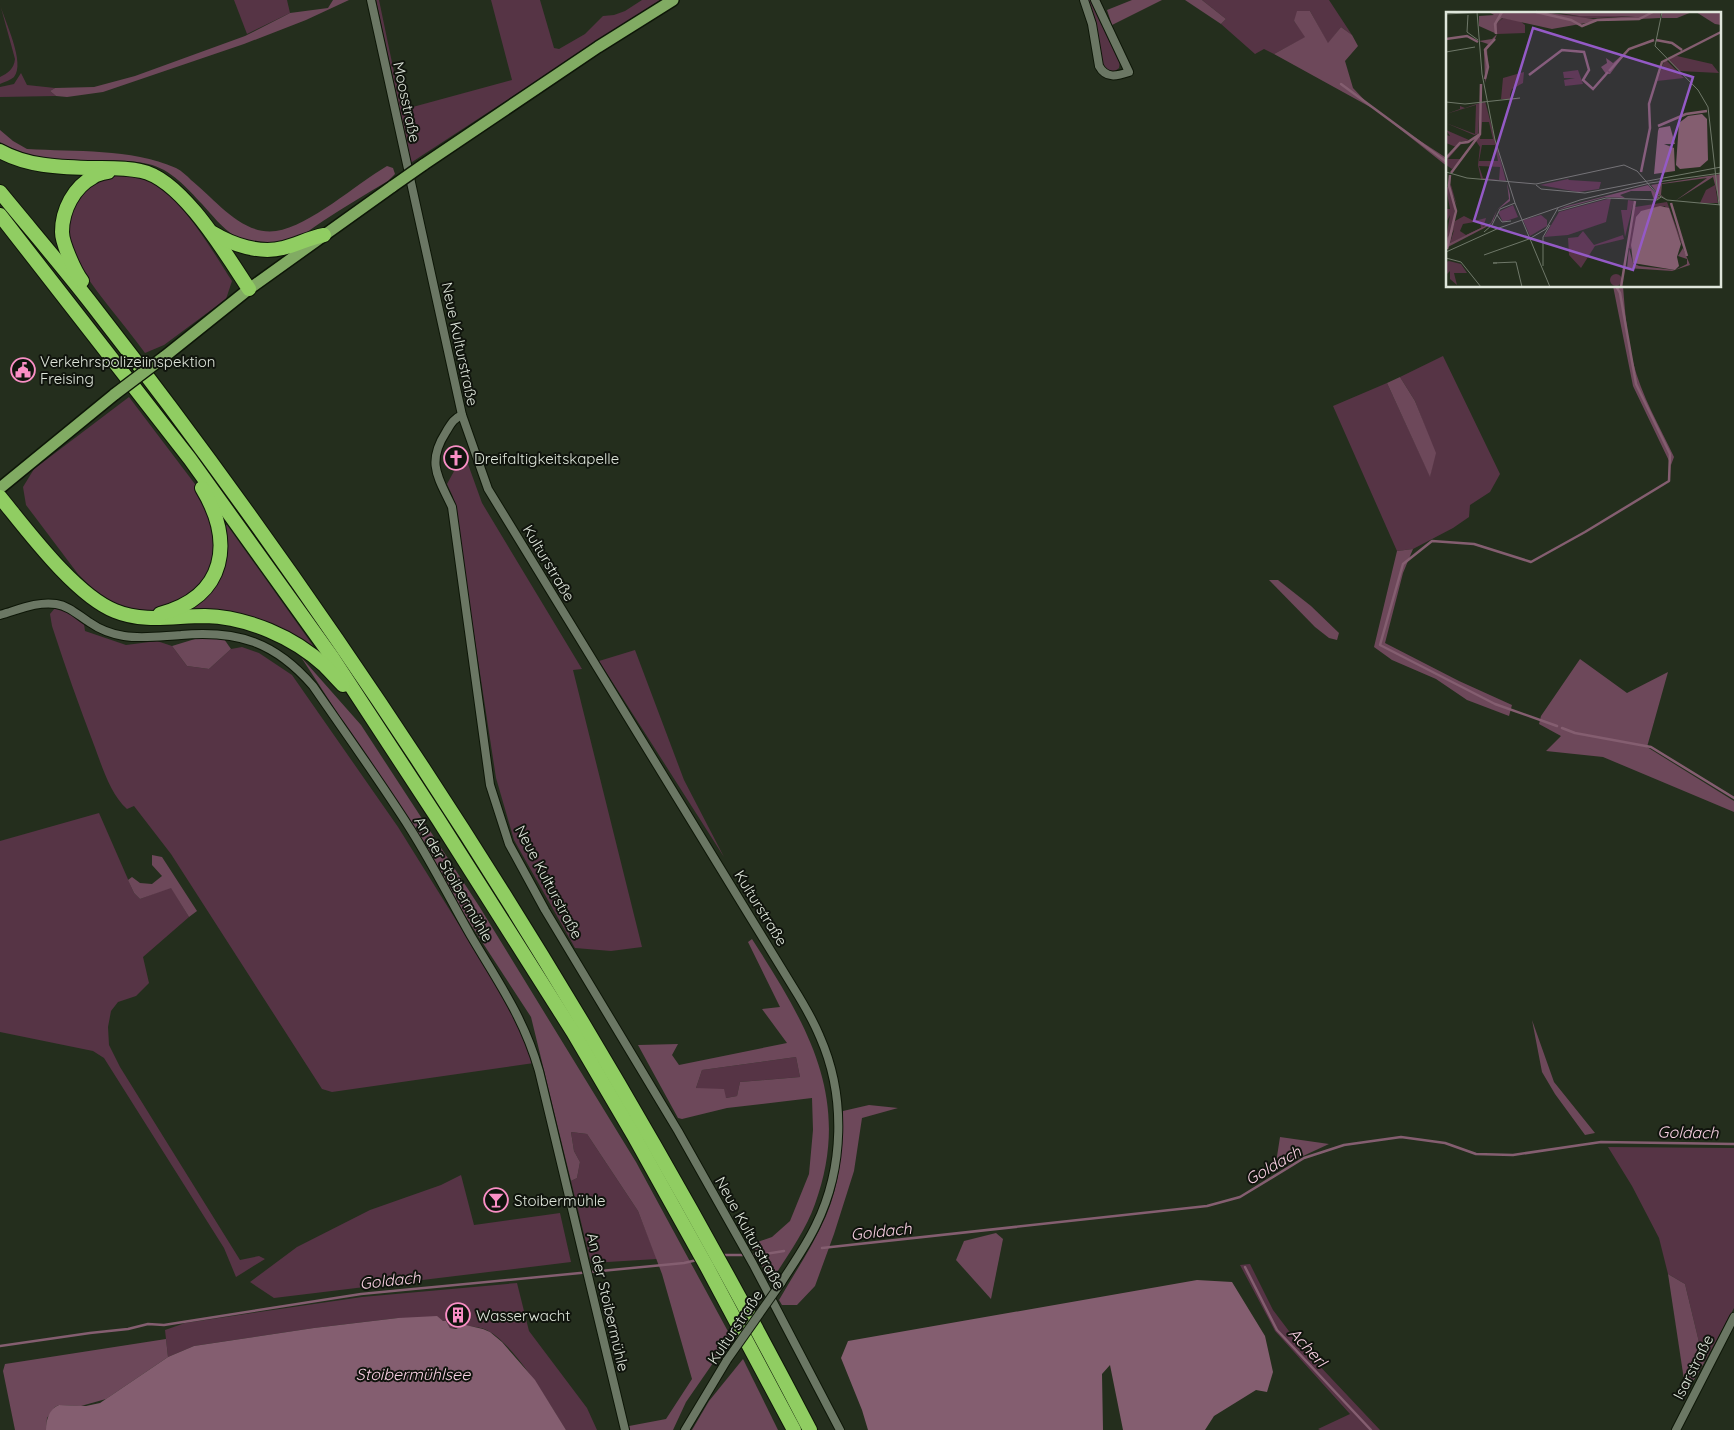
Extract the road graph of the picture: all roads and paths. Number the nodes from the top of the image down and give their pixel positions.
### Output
1 (372, 0) edge
2 (673, 0) edge
3 (1084, 0) edge
4 (1096, 0) edge
5 (0, 151) edge
6 (117, 168) junction
7 (0, 192) edge
8 (416, 209) joint
9 (0, 215) edge
10 (210, 231) junction
11 (324, 235) junction
12 (249, 289) junction
13 (94, 306) junction
14 (462, 415) junction
15 (190, 459) junction
16 (0, 488) edge
17 (0, 496) edge
18 (0, 514) edge
19 (20, 521) junction
20 (0, 615) edge
21 (150, 617) junction
22 (377, 725) junction
23 (706, 1250) junction
24 (714, 1264) junction
25 (1734, 1317) edge
26 (625, 1430) edge
27 (685, 1430) edge
28 (794, 1430) edge
29 (810, 1430) edge
30 (840, 1430) edge
31 (1676, 1430) edge

1 - 8 street, Moosstraße
2 - 11 main road, bridge
3 - 4 street
5 - 6 highway
6 - 10 highway
6 - 13 highway
7 - 13 highway
8 - 14 street, Neue Kulturstraße
9 - 15 highway
10 - 11 highway
10 - 12 highway
11 - 12 main road
12 - 16 main road, bridge
13 - 23 highway
14 - 27 street, Kulturstraße, bridge
14 - 30 street, Neue Kulturstraße
15 - 21 highway
15 - 22 highway
17 - 19 highway
18 - 19 highway
19 - 21 highway
20 - 26 street, An der Stoibermühle
21 - 22 highway
22 - 23 highway
23 - 24 highway
24 - 28 highway
24 - 29 highway
25 - 31 street, Isarstraße

